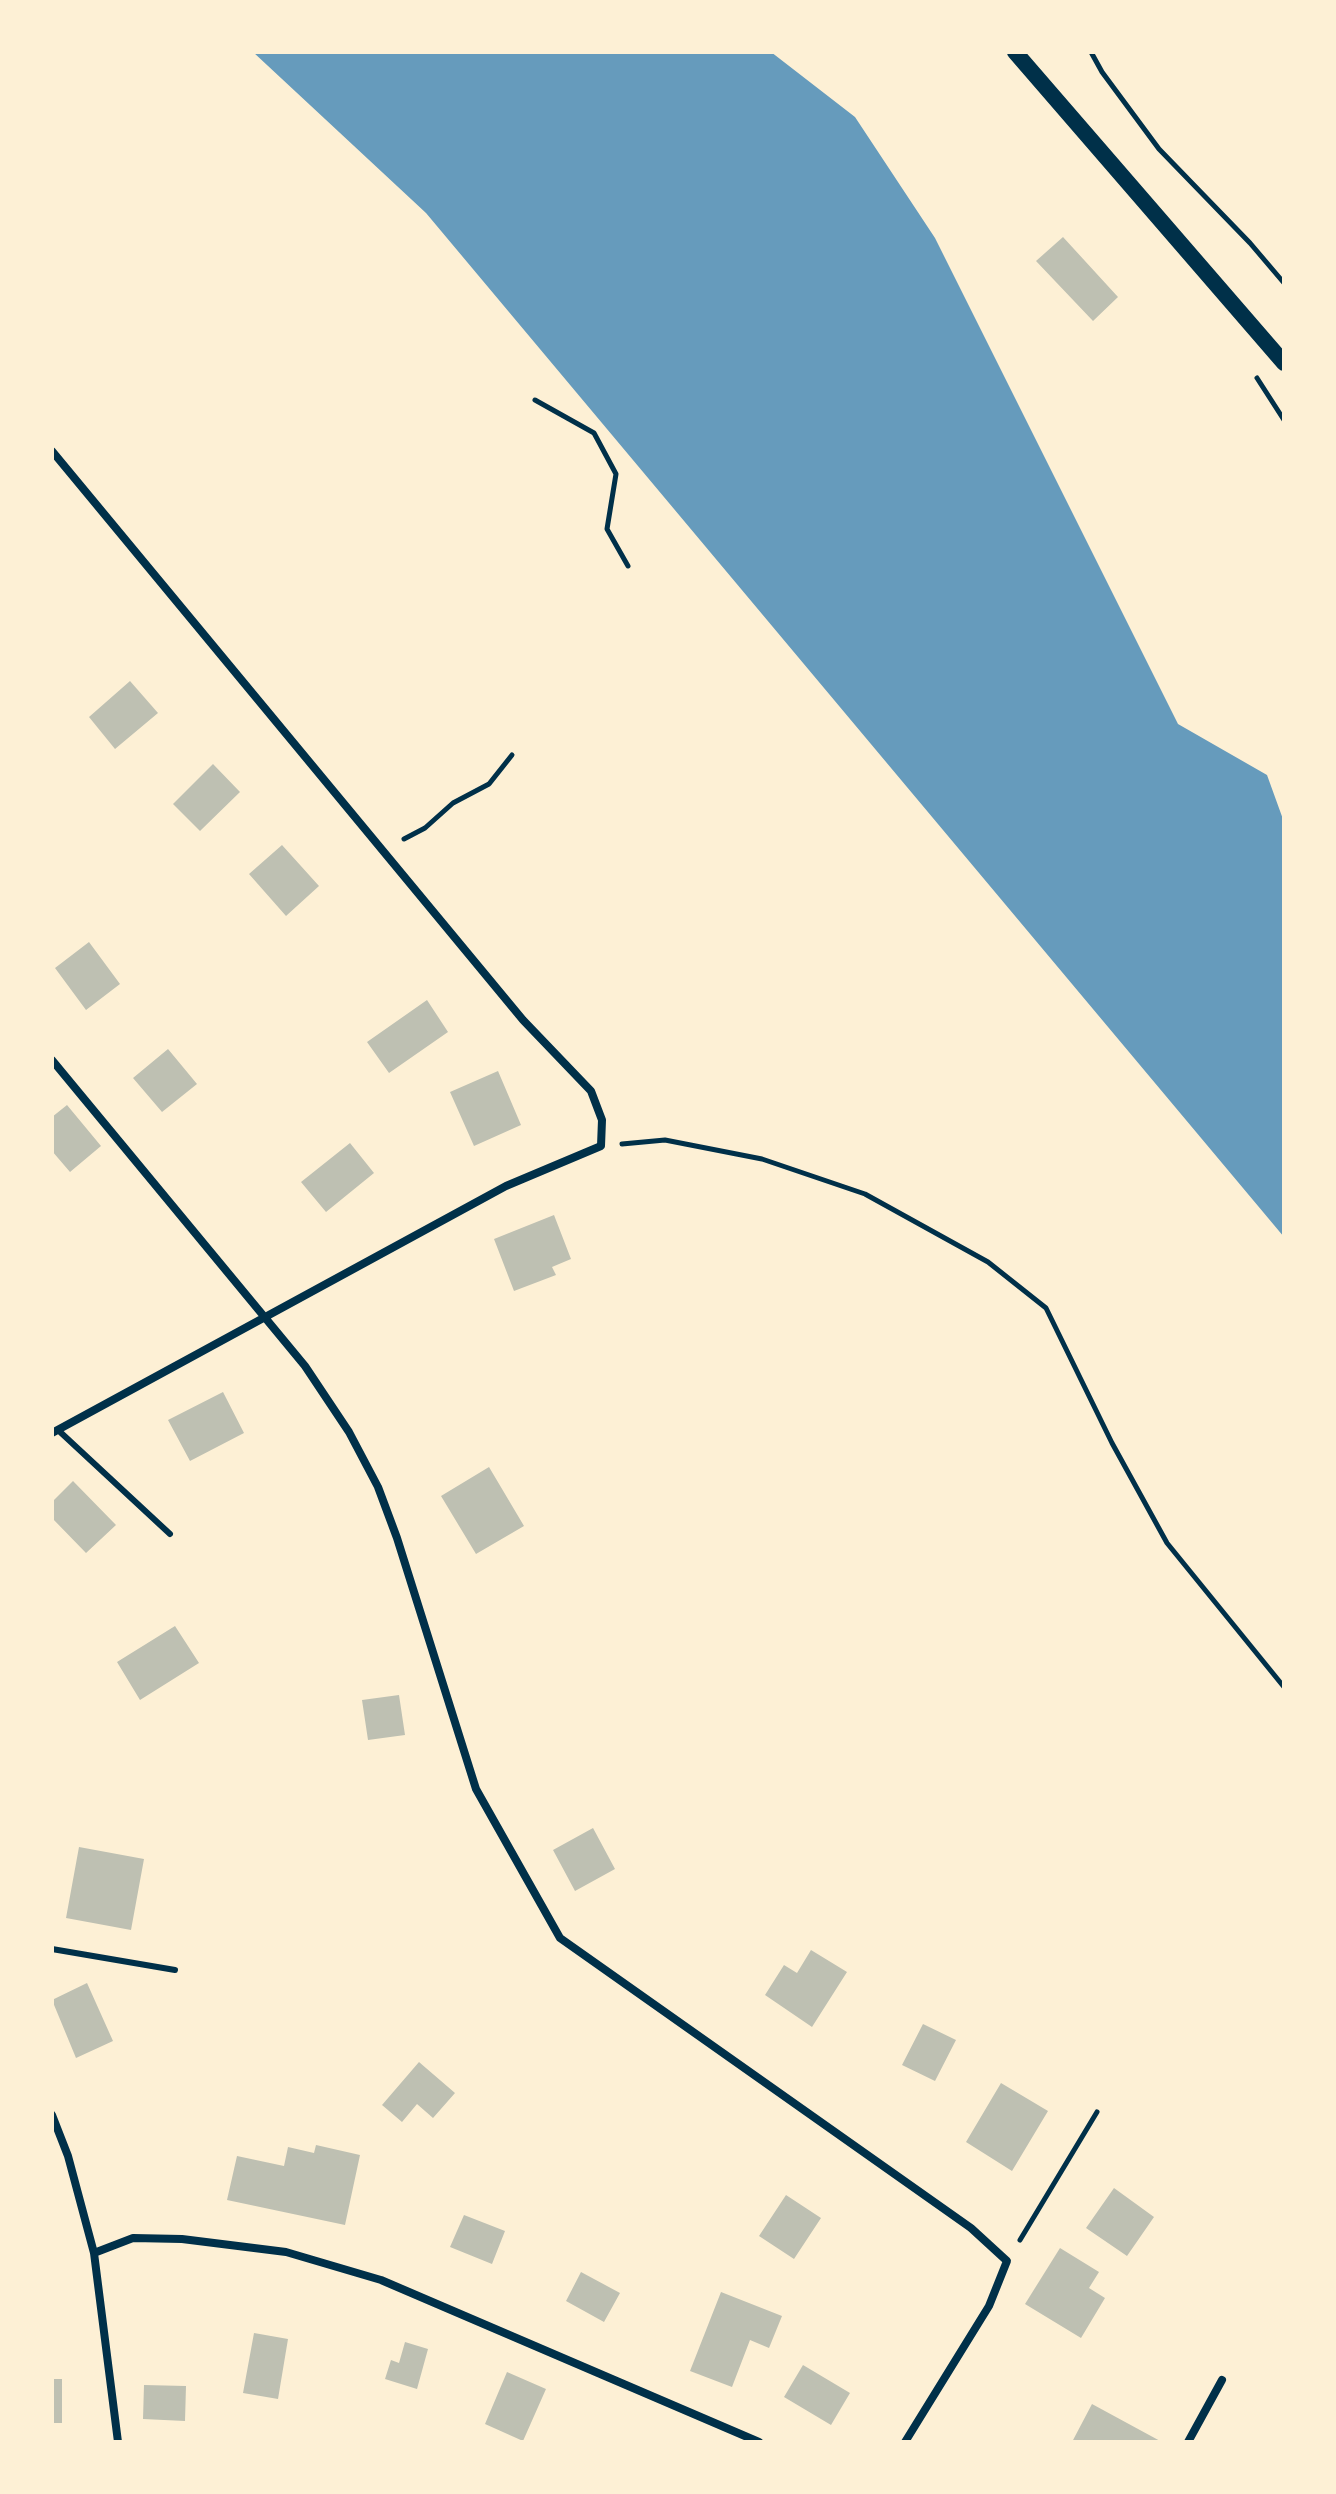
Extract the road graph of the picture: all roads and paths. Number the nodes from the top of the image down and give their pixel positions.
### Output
1 (1015, 52) edge
2 (1091, 52) edge
3 (1284, 283) edge
4 (1284, 363) edge
5 (535, 400) dead end
6 (52, 451) edge
7 (628, 566) dead end
8 (512, 755) dead end
9 (382, 850) junction
10 (52, 1060) edge
11 (601, 1146) junction
12 (264, 1319) junction
13 (55, 1431) edge
14 (170, 1534) dead end
15 (1284, 1687) edge
16 (52, 1949) edge
17 (175, 1970) dead end
18 (1097, 2112) dead end
19 (52, 2115) edge
20 (94, 2253) junction
21 (1007, 2261) junction
22 (1222, 2380) dead end
23 (118, 2442) edge
24 (759, 2442) edge
25 (905, 2442) edge
26 (1188, 2442) edge

1 - 4 main road
2 - 3 path
5 - 7 path
6 - 9 street
8 - 9 path
9 - 11 street
10 - 12 street
11 - 12 street
11 - 15 path
12 - 13 street
12 - 21 street
13 - 14 lane
16 - 17 lane
18 - 21 path
19 - 20 street
20 - 23 street
20 - 24 street
21 - 25 street
22 - 26 street

